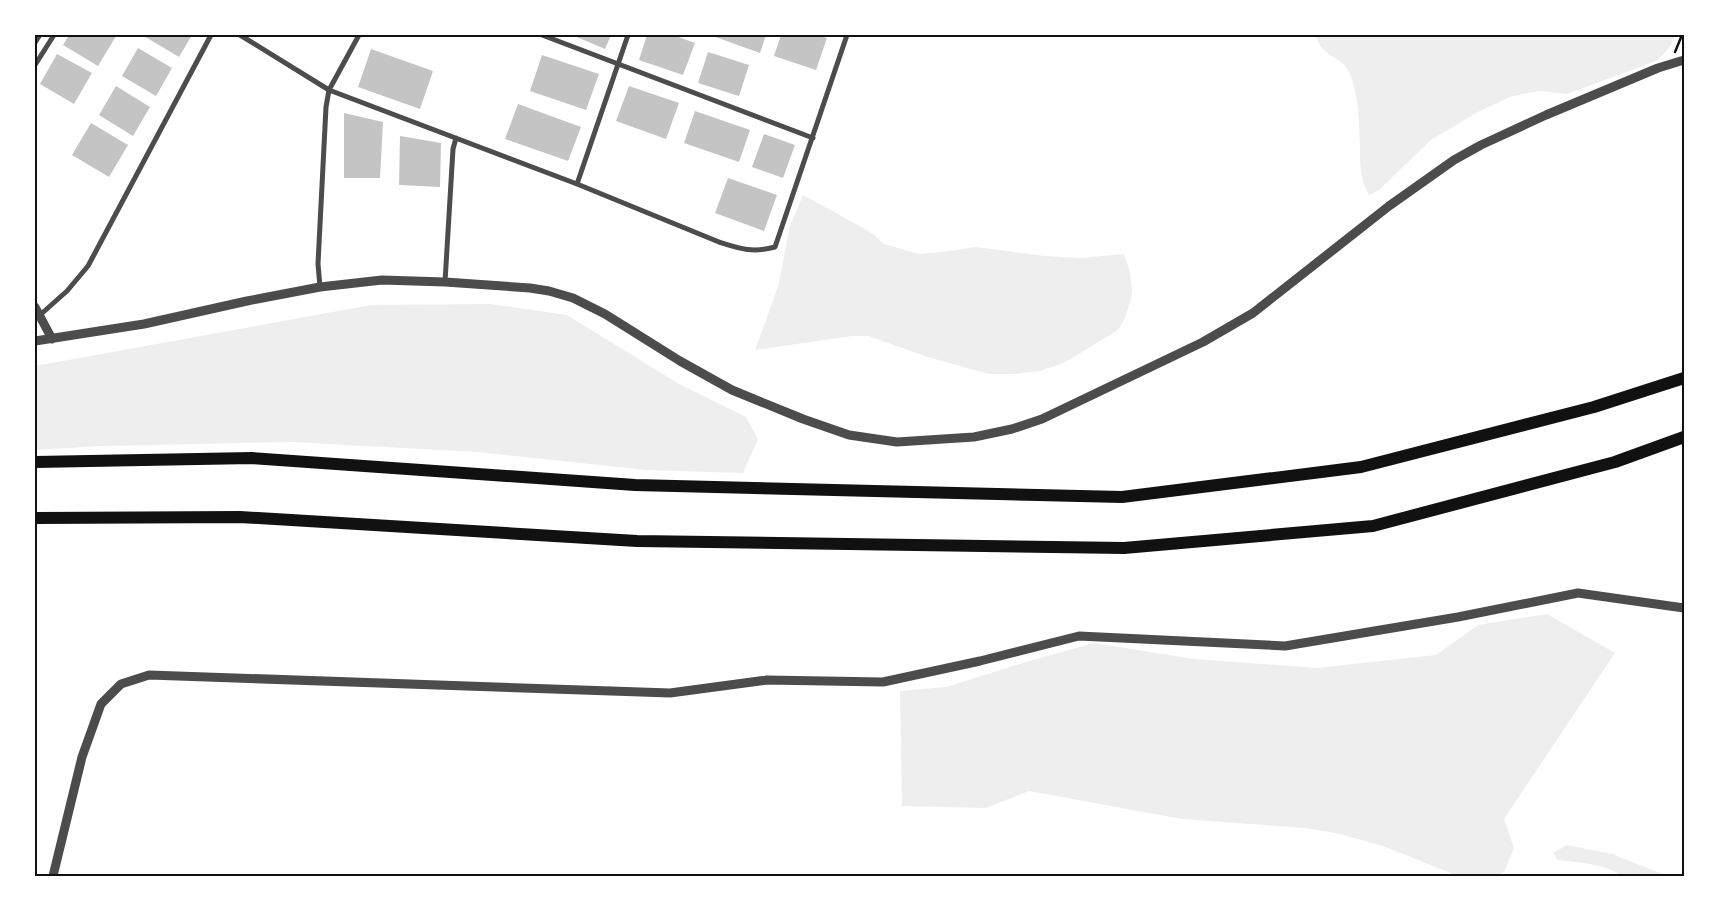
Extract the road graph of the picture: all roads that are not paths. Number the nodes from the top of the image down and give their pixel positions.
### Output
1 (40, 35) edge
2 (54, 35) edge
3 (211, 35) edge
4 (240, 35) edge
5 (359, 35) edge
6 (542, 35) edge
7 (628, 35) edge
8 (847, 35) edge
9 (35, 43) edge
10 (1684, 60) edge
11 (618, 64) junction
12 (35, 65) edge
13 (329, 90) junction
14 (456, 138) junction
15 (813, 138) junction
16 (577, 184) junction
17 (445, 282) junction
18 (320, 287) junction
19 (35, 306) edge
20 (40, 315) junction
21 (52, 339) junction
22 (35, 341) edge
23 (1684, 378) edge
24 (1684, 437) edge
25 (35, 462) edge
26 (35, 518) edge
27 (1684, 608) edge
28 (53, 876) edge

1 - 9 street
2 - 12 street
3 - 20 street
4 - 13 street
5 - 13 street
6 - 11 street
7 - 11 street
8 - 15 street
10 - 17 street
11 - 15 street
11 - 16 street
13 - 14 street
13 - 18 street
14 - 16 street
14 - 17 street
15 - 16 street
17 - 18 street
18 - 21 street
19 - 20 street
20 - 21 street
21 - 22 street
23 - 25 highway
24 - 26 highway
27 - 28 street

